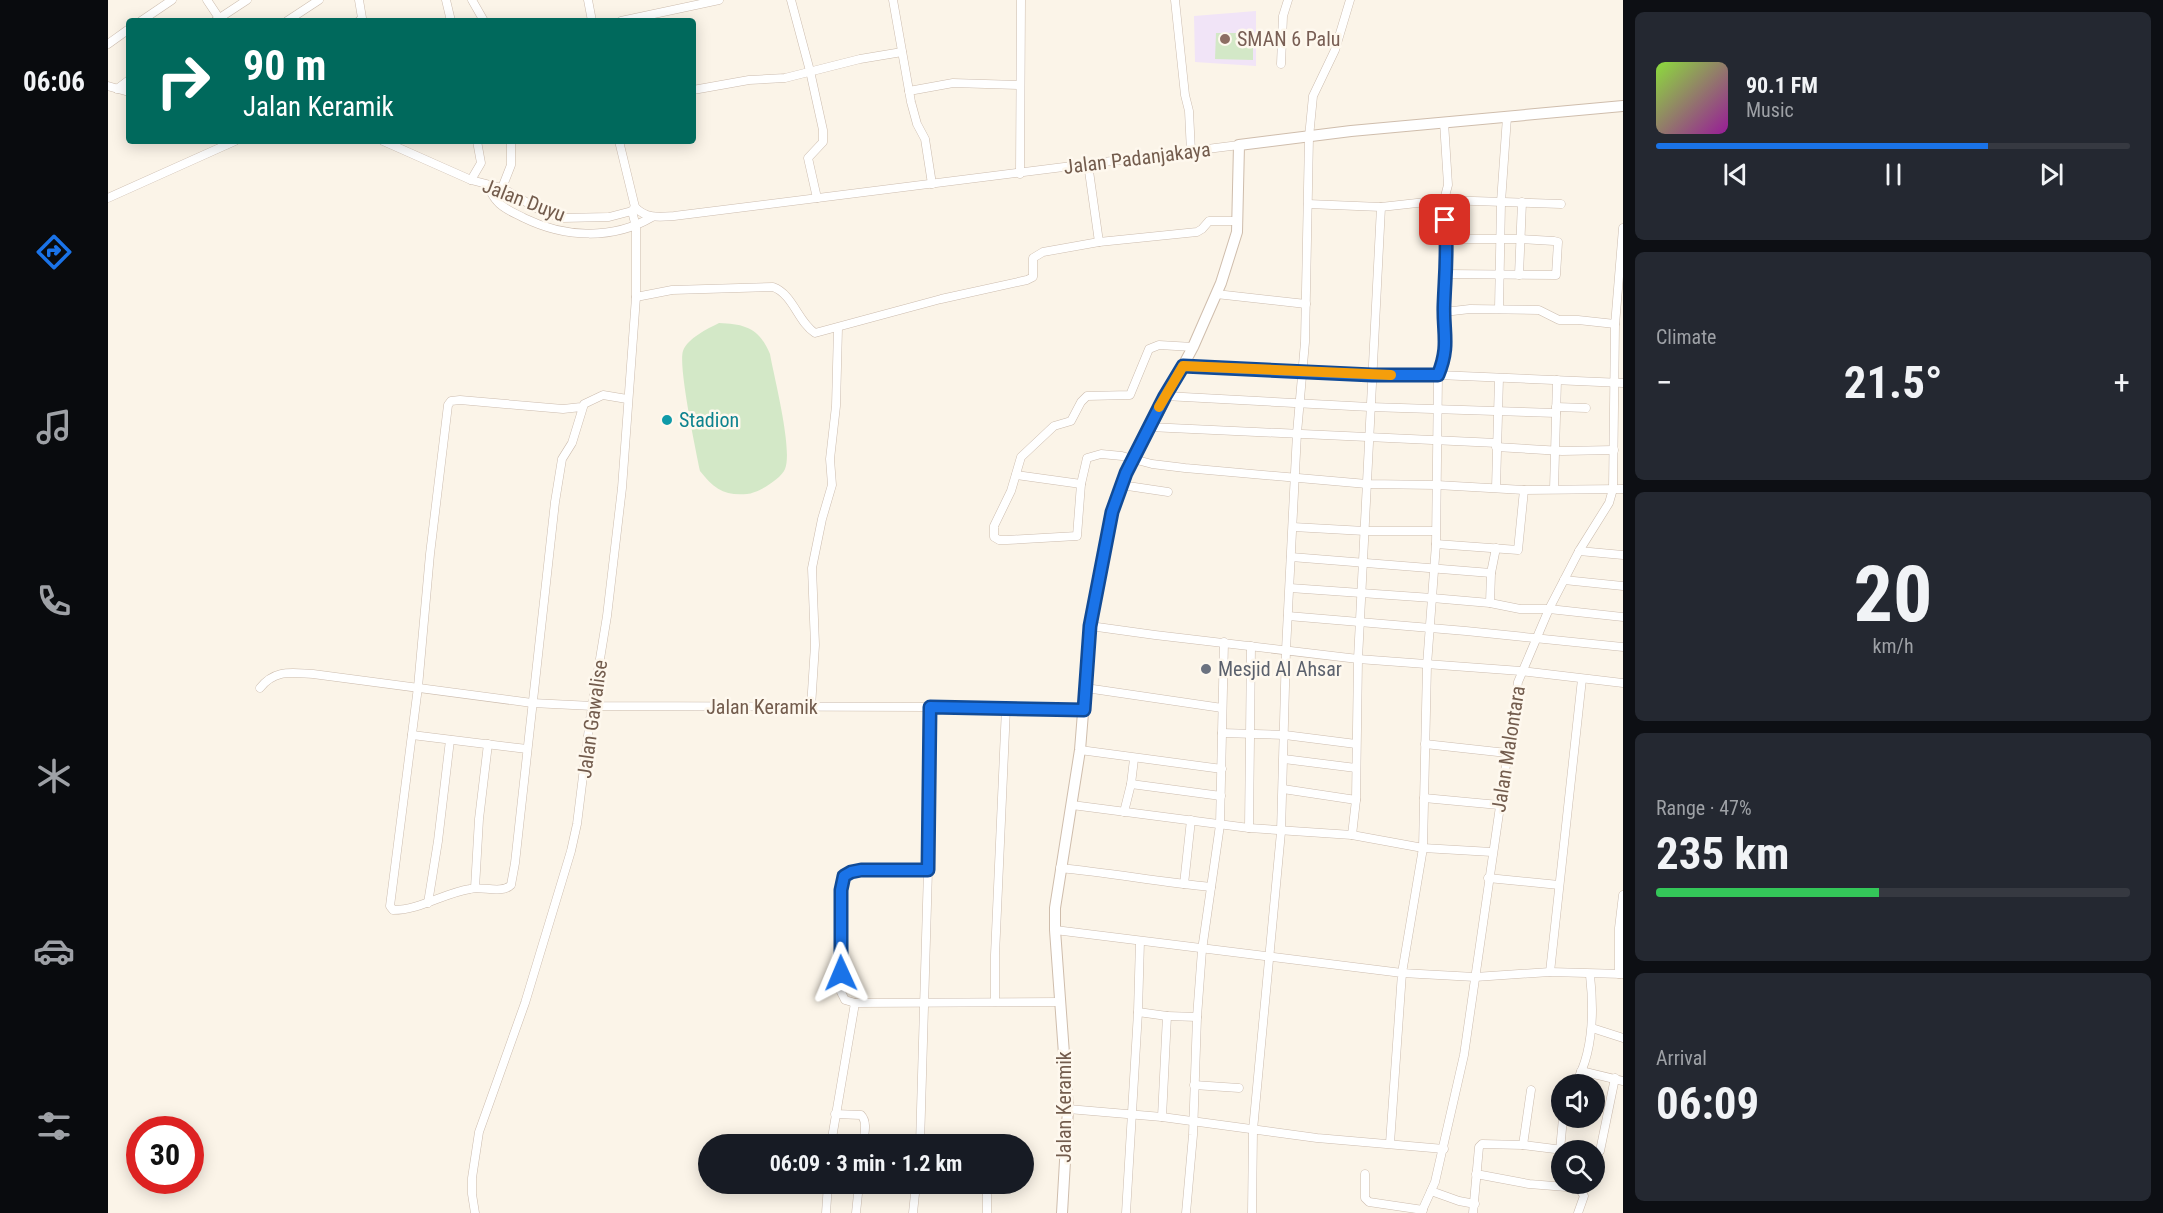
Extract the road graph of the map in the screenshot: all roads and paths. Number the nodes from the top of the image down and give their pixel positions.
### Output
1 (172, 0) edge
2 (207, 0) edge
3 (247, 0) edge
4 (319, 0) edge
5 (359, 0) edge
6 (446, 0) edge
7 (472, 0) edge
8 (588, 0) edge
9 (719, 0) edge
10 (790, 0) edge
11 (893, 0) edge
12 (1021, 0) edge
13 (1175, 0) edge
14 (1288, 0) edge
15 (1350, 0) edge
16 (145, 18) edge
17 (217, 18) edge
18 (221, 18) edge
19 (291, 18) edge
20 (362, 18) edge
21 (450, 18) edge
22 (482, 18) edge
23 (591, 18) edge
24 (649, 18) edge
25 (126, 32) edge
26 (108, 44) edge
27 (902, 52) junction
28 (1281, 64) dead end
29 (810, 71) junction
30 (126, 82) edge
31 (1020, 85) junction
32 (108, 86) edge
33 (117, 89) junction
34 (696, 89) edge
35 (126, 91) edge
36 (909, 91) junction
37 (1623, 106) edge
38 (1507, 117) junction
39 (1444, 122) junction
40 (1308, 136) junction
41 (228, 144) edge
42 (389, 144) edge
43 (478, 144) edge
44 (511, 144) edge
45 (620, 144) edge
46 (1239, 145) junction
47 (1191, 152) junction
48 (1088, 164) junction
49 (1020, 174) junction
50 (471, 180) junction
51 (932, 184) junction
52 (488, 185) junction
53 (502, 188) junction
54 (108, 192) edge
55 (119, 192) junction
56 (108, 198) edge
57 (817, 198) junction
58 (1444, 200) junction
59 (1501, 202) junction
60 (1522, 202) junction
61 (1308, 204) junction
62 (1561, 204) dead end
63 (1381, 207) junction
64 (633, 209) junction
65 (652, 217) junction
66 (1238, 221) junction
67 (636, 227) junction
68 (1623, 228) edge
69 (1447, 239) junction
70 (1501, 239) junction
71 (1521, 239) junction
72 (1099, 242) junction
73 (1622, 270) edge
74 (1447, 274) junction
75 (1519, 274) junction
76 (1499, 275) junction
77 (1216, 294) junction
78 (636, 297) junction
79 (1306, 304) junction
80 (1499, 309) junction
81 (1444, 312) junction
82 (1615, 324) junction
83 (838, 328) junction
84 (1193, 347) junction
85 (1183, 366) junction
86 (1303, 372) junction
87 (1372, 375) junction
88 (1438, 375) junction
89 (1499, 378) junction
90 (1557, 380) junction
91 (1614, 383) junction
92 (1623, 383) edge
93 (1165, 396) junction
94 (627, 399) junction
95 (1299, 403) junction
96 (581, 407) junction
97 (1370, 407) junction
98 (1586, 408) dead end
99 (1437, 409) junction
100 (1497, 410) junction
101 (1556, 410) junction
102 (1149, 427) junction
103 (1297, 433) junction
104 (1369, 438) junction
105 (1438, 441) junction
106 (1496, 445) junction
107 (1555, 450) junction
108 (1614, 450) junction
109 (1133, 459) junction
110 (1016, 475) junction
111 (1296, 480) junction
112 (1081, 484) junction
113 (1367, 484) junction
114 (1121, 485) junction
115 (1437, 485) junction
116 (1496, 488) junction
117 (1554, 489) junction
118 (1613, 489) junction
119 (1623, 489) edge
120 (1524, 490) junction
121 (1168, 492) dead end
122 (1293, 527) junction
123 (1365, 531) junction
124 (1435, 531) junction
125 (1436, 544) junction
126 (1496, 548) junction
127 (1579, 551) junction
128 (1623, 555) edge
129 (1292, 557) junction
130 (1363, 562) junction
131 (1434, 567) junction
132 (1491, 573) junction
133 (1564, 580) junction
134 (1623, 586) edge
135 (1290, 588) junction
136 (1362, 593) junction
137 (1432, 598) junction
138 (1490, 603) junction
139 (1549, 609) junction
140 (1288, 616) junction
141 (1623, 617) edge
142 (1360, 624) junction
143 (1090, 626) junction
144 (1431, 629) junction
145 (1536, 639) junction
146 (1224, 642) junction
147 (1251, 646) junction
148 (1623, 648) edge
149 (1286, 650) junction
150 (1358, 658) junction
151 (1427, 665) junction
152 (1521, 671) junction
153 (1582, 679) junction
154 (1623, 683) edge
155 (418, 687) junction
156 (260, 688) dead end
157 (1086, 688) junction
158 (532, 703) junction
159 (593, 706) junction
160 (811, 707) junction
161 (930, 707) junction
162 (1006, 708) junction
163 (1222, 708) junction
164 (1084, 710) junction
165 (1222, 733) junction
166 (1249, 734) junction
167 (412, 735) junction
168 (1285, 735) junction
169 (450, 740) junction
170 (488, 744) junction
171 (1356, 744) junction
172 (1425, 744) junction
173 (527, 749) junction
174 (1080, 750) junction
175 (1507, 753) junction
176 (1134, 759) junction
177 (1284, 759) junction
178 (1356, 768) junction
179 (1221, 769) junction
180 (1131, 784) junction
181 (1283, 789) junction
182 (1221, 796) junction
183 (1424, 798) junction
184 (1356, 800) junction
185 (1072, 805) junction
186 (1499, 805) junction
187 (1124, 812) junction
188 (1191, 820) junction
189 (1220, 825) junction
190 (1249, 828) junction
191 (1281, 832) junction
192 (1352, 836) junction
193 (1423, 848) junction
194 (1492, 852) junction
195 (1060, 868) junction
196 (928, 870) junction
197 (1488, 878) junction
198 (1184, 884) junction
199 (1559, 885) junction
200 (1211, 887) junction
201 (475, 888) junction
202 (1623, 895) edge
203 (428, 903) junction
204 (1055, 930) junction
205 (1140, 941) junction
206 (1202, 950) junction
207 (1268, 957) junction
208 (1551, 972) junction
209 (1402, 973) junction
210 (1621, 974) edge
211 (1590, 975) junction
212 (1475, 977) junction
213 (995, 1002) junction
214 (1061, 1002) junction
215 (855, 1003) junction
216 (924, 1003) junction
217 (1138, 1012) junction
218 (1167, 1016) junction
219 (1197, 1017) junction
220 (1592, 1028) junction
221 (1623, 1038) edge
222 (1581, 1071) junction
223 (1580, 1074) edge
224 (1619, 1080) edge
225 (1194, 1085) junction
226 (1239, 1088) dead end
227 (1531, 1090) dead end
228 (1068, 1109) junction
229 (835, 1114) junction
230 (1131, 1114) junction
231 (1162, 1117) junction
232 (1193, 1121) junction
233 (1253, 1130) junction
234 (832, 1134) edge
235 (864, 1134) edge
236 (920, 1134) edge
237 (1603, 1140) edge
238 (1390, 1143) junction
239 (1523, 1145) junction
240 (1444, 1149) junction
241 (1551, 1149) edge
242 (1365, 1174) dead end
243 (1476, 1174) junction
244 (1431, 1191) junction
245 (827, 1194) edge
246 (858, 1194) edge
247 (915, 1194) edge
248 (987, 1194) edge
249 (1475, 1204) junction
250 (1422, 1211) edge
251 (475, 1213) edge
252 (826, 1213) edge
253 (856, 1213) edge
254 (913, 1213) edge
255 (987, 1213) edge
256 (1062, 1213) edge
257 (1126, 1213) edge
258 (1186, 1213) edge
259 (1252, 1213) edge
260 (1473, 1213) edge
261 (1578, 1213) edge

1 - 16 street
2 - 17 street
3 - 18 street
4 - 19 street
5 - 20 street
6 - 21 street
7 - 22 street
8 - 23 street
9 - 24 street
10 - 29 street
11 - 27 street
12 - 31 street
13 - 47 street
14 - 28 street
15 - 40 street
25 - 26 street
27 - 29 street
27 - 36 street
29 - 34 street
29 - 57 street
30 - 33 street
31 - 36 street
31 - 49 street
32 - 33 street
33 - 35 street
36 - 51 street
37 - 38 street, Jalan Padanjakaya
38 - 39 street, Jalan Padanjakaya
38 - 59 street
39 - 40 street, Jalan Padanjakaya
39 - 58 street
40 - 46 street, Jalan Padanjakaya
40 - 61 street
41 - 55 street
42 - 50 street, Jalan Duyu
43 - 50 street
44 - 53 street
45 - 64 street, Jalan Gawalise
46 - 47 street, Jalan Padanjakaya
46 - 66 street, Jalan Keramik
47 - 48 street, Jalan Padanjakaya
48 - 49 street, Jalan Padanjakaya
48 - 72 street
49 - 51 street, Jalan Padanjakaya
50 - 52 street, Jalan Duyu
51 - 57 street, Jalan Padanjakaya
52 - 53 street, Jalan Duyu
52 - 67 street
53 - 64 street, Jalan Duyu
54 - 55 street
55 - 56 street
57 - 65 street, Jalan Padanjakaya
58 - 59 street
58 - 63 street
58 - 69 street
59 - 60 street
59 - 70 street
60 - 62 street
60 - 71 street
61 - 63 street
61 - 79 street
63 - 87 street
64 - 65 street
64 - 67 street, Jalan Gawalise
65 - 67 street
66 - 72 street
66 - 77 street, Jalan Keramik
67 - 78 street, Jalan Gawalise
68 - 73 street, Jalan Malontara
69 - 70 street
69 - 74 street
70 - 71 street
70 - 76 street
71 - 75 street
71 - 75 street
72 - 83 street
73 - 82 street, Jalan Malontara
74 - 76 street
74 - 81 street
75 - 76 street
76 - 80 street
77 - 79 street
77 - 84 street, Jalan Keramik
78 - 83 street
78 - 94 street, Jalan Gawalise
79 - 86 street
80 - 81 street
80 - 82 street
81 - 88 street
82 - 91 street, Jalan Malontara
83 - 160 street
84 - 85 street, Jalan Keramik
84 - 110 street
85 - 86 street
85 - 93 street, Jalan Keramik
86 - 87 street
86 - 95 street
87 - 88 street
87 - 97 street
88 - 89 street
88 - 99 street
89 - 90 street
89 - 100 street
90 - 91 street
90 - 101 street
91 - 92 street
91 - 108 street, Jalan Malontara
93 - 95 street
93 - 102 street, Jalan Keramik
94 - 96 street
94 - 159 street, Jalan Gawalise
95 - 97 street
95 - 103 street
96 - 155 street
96 - 158 street
97 - 99 street
97 - 104 street
98 - 101 street
99 - 100 street
99 - 105 street
100 - 101 street
100 - 106 street
101 - 107 street
102 - 103 street
102 - 109 street, Jalan Keramik
103 - 104 street
103 - 111 street
104 - 105 street
104 - 113 street
105 - 106 street
105 - 115 street
106 - 107 street
106 - 116 street
107 - 108 street
107 - 117 street
108 - 118 street, Jalan Malontara
109 - 111 street
109 - 112 street
109 - 114 street, Jalan Keramik
110 - 112 street
110 - 112 street
111 - 113 street
111 - 122 street
113 - 115 street
113 - 123 street
114 - 121 street
114 - 143 street, Jalan Keramik
115 - 116 street
115 - 124 street
116 - 120 street
117 - 118 street
117 - 120 street
118 - 119 street
118 - 127 street, Jalan Malontara
120 - 126 street
122 - 123 street
122 - 129 street
123 - 124 street
123 - 130 street
124 - 125 street
125 - 126 street
125 - 131 street
126 - 132 street
127 - 128 street
127 - 133 street, Jalan Malontara
129 - 130 street
129 - 135 street
130 - 131 street
130 - 136 street
131 - 132 street
131 - 137 street
132 - 138 street
133 - 134 street
133 - 139 street, Jalan Malontara
135 - 136 street
135 - 140 street
136 - 137 street
136 - 142 street
137 - 138 street
137 - 144 street
138 - 139 street
139 - 141 street
139 - 145 street, Jalan Malontara
140 - 142 street
140 - 149 street
142 - 144 street
142 - 150 street
143 - 146 street
143 - 157 street, Jalan Keramik
144 - 145 street
144 - 151 street
145 - 148 street
145 - 152 street, Jalan Malontara
146 - 147 street
146 - 163 street
147 - 149 street
147 - 166 street
149 - 150 street
149 - 168 street
150 - 151 street
150 - 171 street
151 - 152 street
151 - 172 street
152 - 153 street
152 - 175 street, Jalan Malontara
153 - 154 street
153 - 199 street
155 - 156 street, Jalan Keramik
155 - 158 street, Jalan Keramik
155 - 167 street
157 - 163 street
157 - 164 street, Jalan Keramik
158 - 159 street, Jalan Keramik
158 - 173 street
159 - 160 street, Jalan Keramik
159 - 251 street, Jalan Gawalise
160 - 161 street, Jalan Keramik
161 - 162 street, Jalan Keramik
161 - 196 street
162 - 164 street, Jalan Keramik
162 - 213 street
163 - 165 street
164 - 174 street, Jalan Keramik
165 - 166 street
165 - 179 street
166 - 168 street
166 - 190 street
167 - 169 street
167 - 203 street
168 - 171 street
168 - 177 street
169 - 170 street
169 - 203 street
170 - 173 street
170 - 201 street
171 - 178 street
172 - 175 street
172 - 183 street
173 - 201 street
174 - 176 street
174 - 185 street, Jalan Keramik
175 - 186 street, Jalan Malontara
176 - 179 street
176 - 180 street
177 - 178 street
177 - 181 street
178 - 184 street
179 - 182 street
180 - 182 street
180 - 187 street
181 - 184 street
181 - 191 street
182 - 189 street
183 - 186 street
183 - 193 street
184 - 192 street
185 - 187 street
185 - 195 street, Jalan Keramik
186 - 194 street, Jalan Malontara
187 - 188 street
188 - 189 street
188 - 198 street
189 - 190 street
189 - 200 street
190 - 191 street
191 - 192 street
191 - 207 street
192 - 193 street
193 - 194 street
193 - 209 street
194 - 197 street, Jalan Malontara
195 - 198 street
195 - 204 street, Jalan Keramik
196 - 215 street
196 - 216 street
197 - 199 street
197 - 212 street, Jalan Malontara
198 - 200 street
199 - 208 street
200 - 206 street
201 - 203 street
202 - 210 street
204 - 205 street
204 - 214 street, Jalan Keramik
205 - 206 street
205 - 217 street
206 - 207 street
206 - 219 street
207 - 209 street
207 - 233 street
208 - 211 street
208 - 212 street
209 - 212 street
209 - 238 street
210 - 211 street
211 - 220 street
212 - 240 street, Jalan Malontara
213 - 214 street
213 - 216 street
214 - 228 street, Jalan Keramik
215 - 216 street
215 - 229 street
216 - 236 street
217 - 218 street
217 - 230 street
218 - 219 street
218 - 231 street
219 - 225 street
220 - 221 street
220 - 222 street
222 - 223 street
222 - 224 street
224 - 237 street
225 - 226 street
225 - 232 street
227 - 239 street
228 - 230 street
228 - 256 street, Jalan Keramik
229 - 234 street
229 - 235 street
230 - 231 street
230 - 257 street
231 - 232 street
232 - 233 street
232 - 258 street
233 - 238 street
233 - 259 street
238 - 240 street
239 - 241 street
239 - 243 street
240 - 244 street, Jalan Malontara
242 - 250 street
243 - 249 street
243 - 261 street
244 - 249 street
244 - 250 street, Jalan Malontara
245 - 252 street
246 - 253 street
247 - 254 street
248 - 255 street
249 - 260 street

